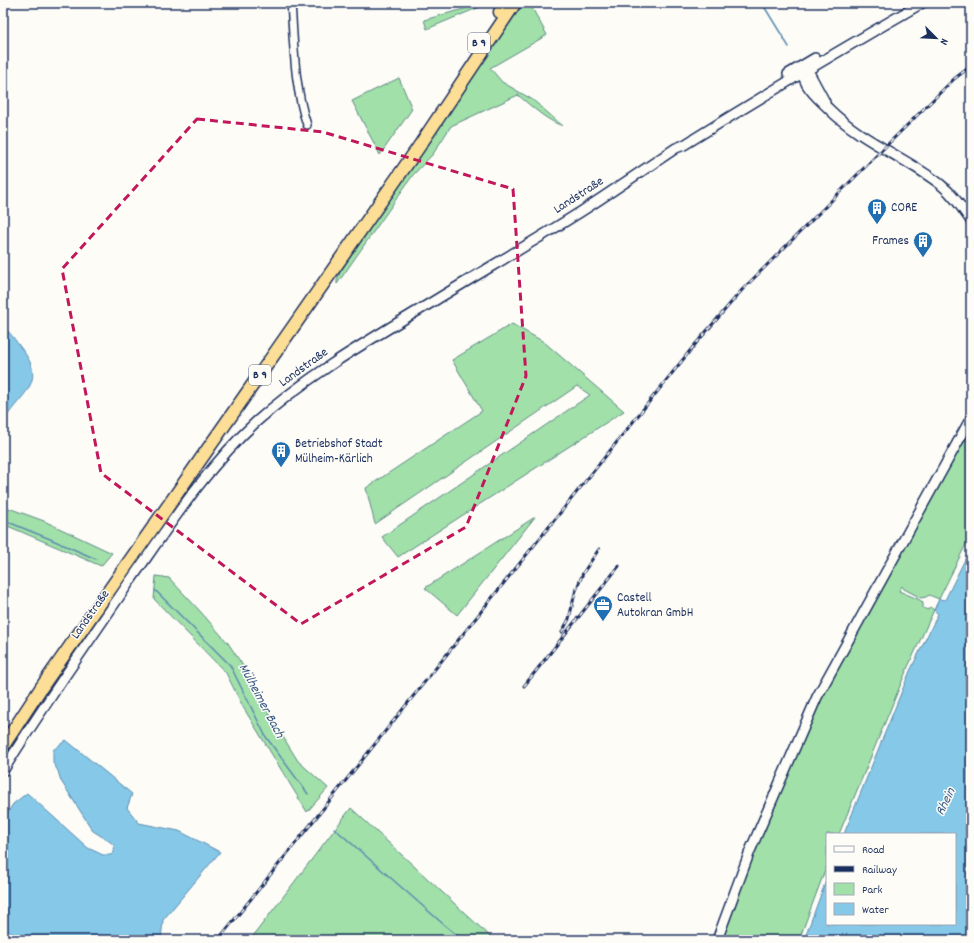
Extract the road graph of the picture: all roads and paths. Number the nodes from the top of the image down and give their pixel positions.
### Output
1 (291, 3) edge
2 (515, 3) edge
3 (910, 3) edge
4 (922, 3) edge
5 (503, 6) edge
6 (804, 68) junction
7 (778, 87) junction
8 (808, 87) junction
9 (828, 108) junction
10 (307, 125) dead end
11 (676, 148) junction
12 (971, 221) edge
13 (971, 418) edge
14 (3, 732) edge
15 (3, 746) edge
16 (3, 771) edge
17 (717, 940) edge

1 - 10 street
2 - 15 highway, B 9
3 - 6 street
4 - 6 street
5 - 14 highway, B 9
6 - 7 street
6 - 8 street
6 - 9 street
6 - 11 street
7 - 8 street
7 - 11 street
8 - 9 street
9 - 12 street
11 - 16 street, Landstraße
13 - 17 street

